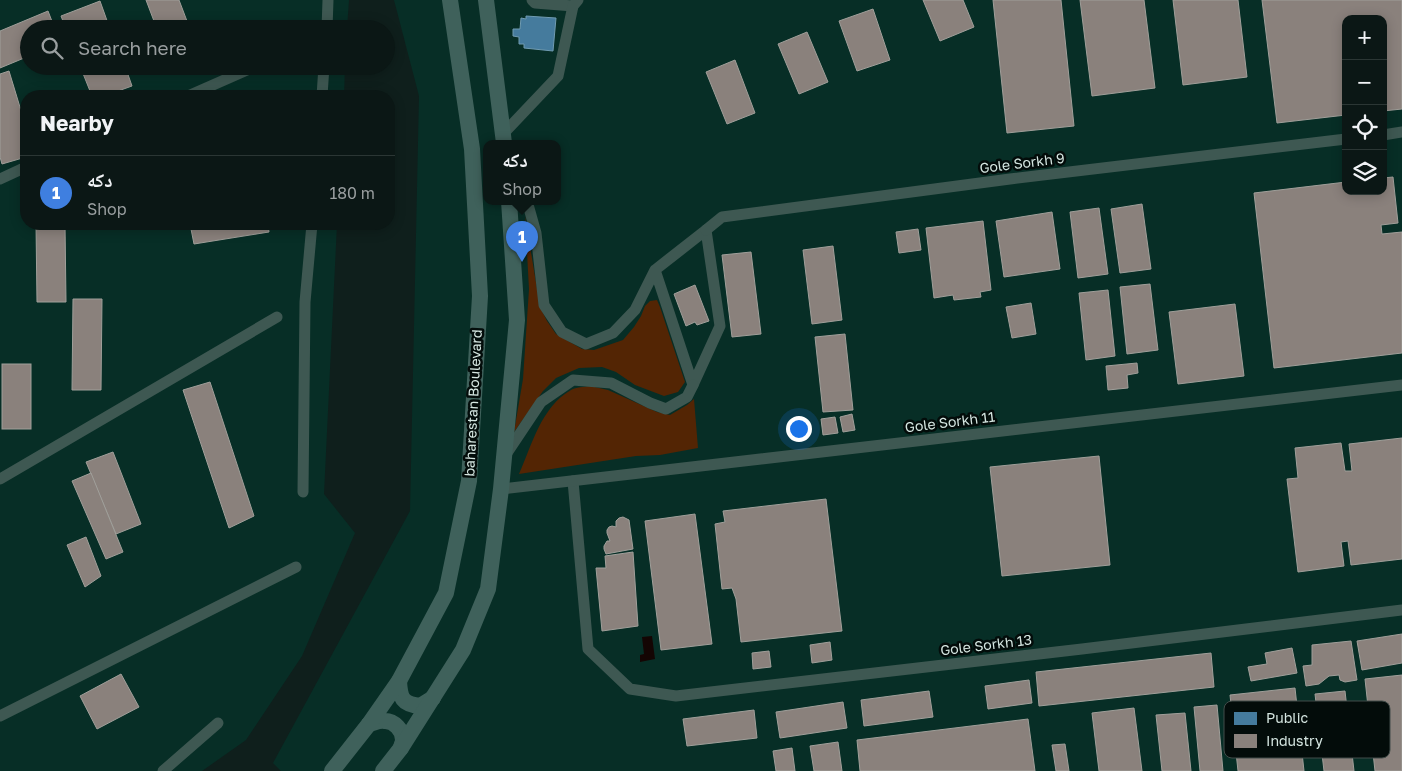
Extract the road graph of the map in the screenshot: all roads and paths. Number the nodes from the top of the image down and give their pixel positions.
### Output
1 (328, 0) edge
2 (450, 0) edge
3 (486, 0) edge
4 (532, 0) edge
5 (576, 3) edge
6 (327, 20) edge
7 (236, 75) edge
8 (323, 75) edge
9 (202, 90) edge
10 (322, 90) edge
11 (1402, 132) edge
12 (1387, 134) edge
13 (503, 138) edge
14 (1342, 139) edge
15 (20, 170) edge
16 (0, 179) edge
17 (508, 205) edge
18 (528, 205) edge
19 (311, 230) edge
20 (706, 230) junction
21 (655, 270) junction
22 (277, 318) dead end
23 (693, 385) junction
24 (1402, 385) edge
25 (503, 459) junction
26 (0, 479) edge
27 (573, 481) junction
28 (501, 490) junction
29 (303, 492) dead end
30 (296, 567) dead end
31 (1402, 610) edge
32 (399, 681) junction
33 (433, 698) junction
34 (0, 716) edge
35 (218, 723) dead end
36 (369, 724) junction
37 (401, 748) junction
38 (163, 771) edge
39 (332, 771) edge
40 (383, 771) edge

1 - 6 street
2 - 32 street, baharestan Boulevard
3 - 13 street
4 - 5 street
5 - 13 street
7 - 9 street
8 - 10 street
11 - 12 street
14 - 20 street, Gole Sorkh 9
15 - 16 street
17 - 25 street
18 - 21 street
19 - 29 street
20 - 21 street, Gole Sorkh 9
20 - 23 street
21 - 23 street
22 - 26 street
23 - 25 street
24 - 27 street, Gole Sorkh 11
25 - 28 street
27 - 28 street, Gole Sorkh 11
27 - 31 street, Gole Sorkh 13
28 - 33 street
30 - 34 street
32 - 33 street
32 - 36 street, baharestan Boulevard
33 - 37 street
35 - 38 street
36 - 37 street
36 - 39 street, baharestan Boulevard
37 - 40 street

